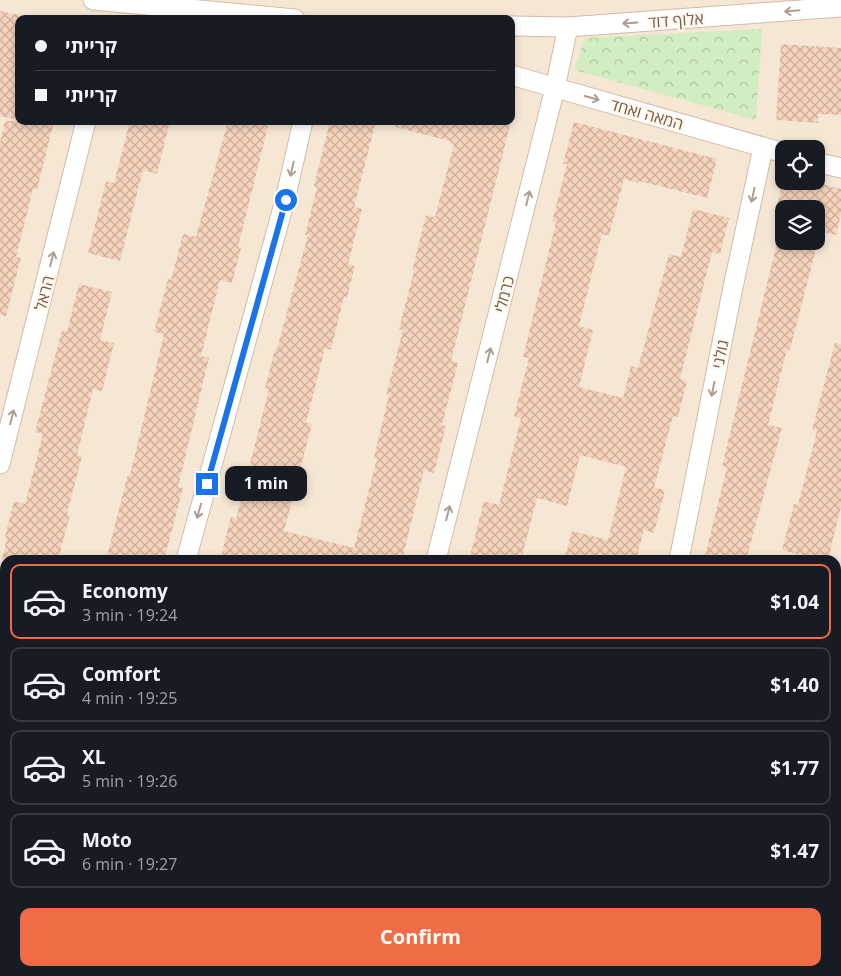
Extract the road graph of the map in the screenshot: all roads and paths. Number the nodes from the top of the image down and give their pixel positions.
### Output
1 (93, 0) edge
2 (841, 7) edge
3 (113, 11) edge
4 (204, 15) edge
5 (515, 26) edge
6 (568, 27) junction
7 (515, 76) edge
8 (555, 88) junction
9 (85, 125) edge
10 (302, 125) edge
11 (763, 148) junction
12 (775, 151) edge
13 (825, 164) edge
14 (841, 168) edge
15 (0, 464) edge
16 (187, 555) edge
17 (437, 555) edge
18 (680, 555) edge

1 - 3 street
2 -> 6 street, אלוף דוד
3 - 4 street
5 - 6 street, אלוף דוד
6 - 8 street, כרמלי
7 - 8 street, המאה ואחד
8 -> 11 street, המאה ואחד
17 -> 8 street, כרמלי
15 -> 9 street, הראל
10 -> 16 street
11 - 12 street, המאה ואחד
11 -> 18 street, גולני
13 - 14 street

